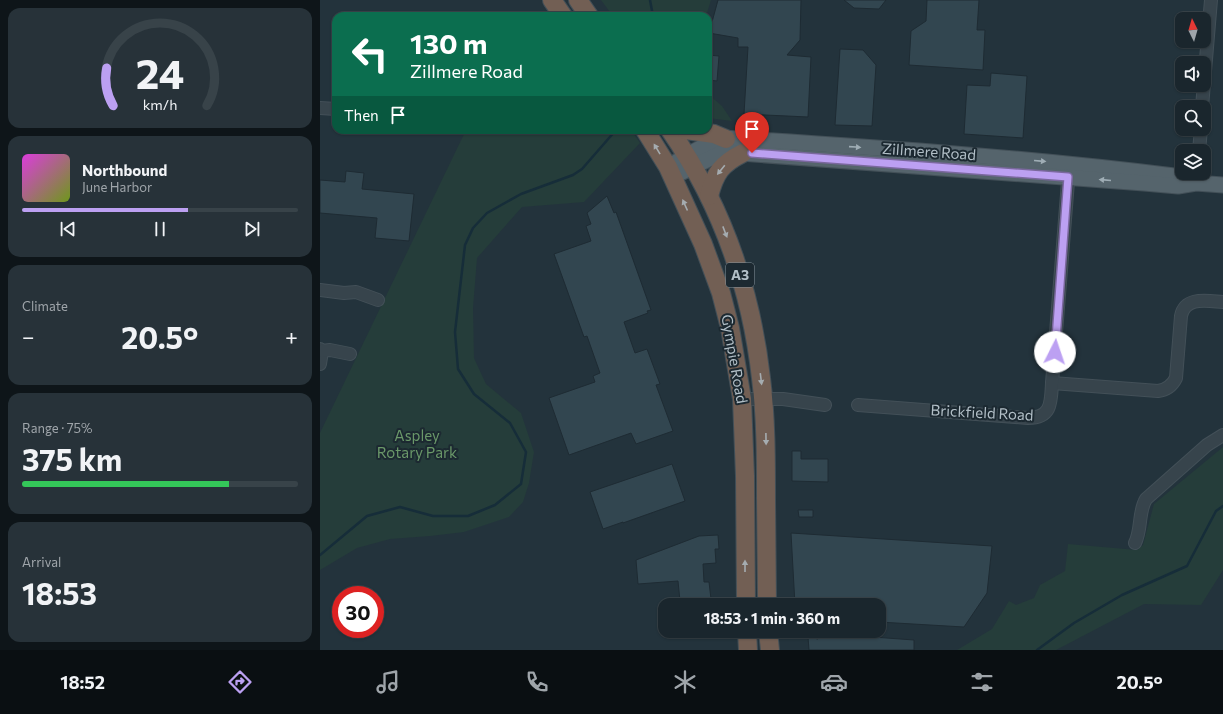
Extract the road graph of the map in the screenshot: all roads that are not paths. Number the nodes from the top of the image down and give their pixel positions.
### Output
1 (545, 0) edge
2 (552, 0) edge
3 (1211, 0) edge
4 (545, 12) edge
5 (560, 12) edge
6 (1203, 100) edge
7 (320, 108) edge
8 (332, 109) edge
9 (647, 134) edge
10 (673, 134) edge
11 (712, 134) edge
12 (726, 139) junction
13 (743, 153) junction
14 (691, 161) junction
15 (1069, 171) junction
16 (670, 172) junction
17 (1175, 176) edge
18 (1204, 180) edge
19 (1223, 185) edge
20 (709, 196) junction
21 (320, 290) edge
22 (378, 300) dead end
23 (1223, 302) edge
24 (350, 354) dead end
25 (321, 355) edge
26 (1052, 383) junction
27 (742, 399) junction
28 (764, 400) junction
29 (825, 405) dead end
30 (858, 405) dead end
31 (1223, 435) edge
32 (1135, 543) dead end
33 (746, 598) edge
34 (767, 598) edge
35 (747, 638) edge
36 (769, 638) edge
37 (748, 650) edge
38 (770, 650) edge

1 - 4 highway
2 - 5 highway
3 - 6 street
7 - 8 street
16 -> 9 highway, Gympie Road / A3
10 - 14 highway, Gympie Road / A3
11 - 12 highway
12 - 14 main road, Zillmere Road
12 -> 15 main road, Zillmere Road
13 - 14 main road, Zillmere Road
13 - 15 main road, Zillmere Road
13 -> 20 highway
14 - 16 main road, Zillmere Road
14 - 20 highway, Gympie Road / A3
15 - 17 main road, Zillmere Road
15 - 26 street, Brickfield Road
27 -> 16 highway, Gympie Road / A3
18 - 19 main road, Zillmere Road
20 -> 28 highway, Gympie Road / A3
21 - 22 street
23 - 26 street
24 - 25 street
26 - 30 street, Brickfield Road
27 - 28 street
33 -> 27 highway, Gympie Road / A3
28 - 29 street
28 -> 34 highway, Gympie Road / A3
31 - 32 street
35 - 37 highway
36 - 38 highway

